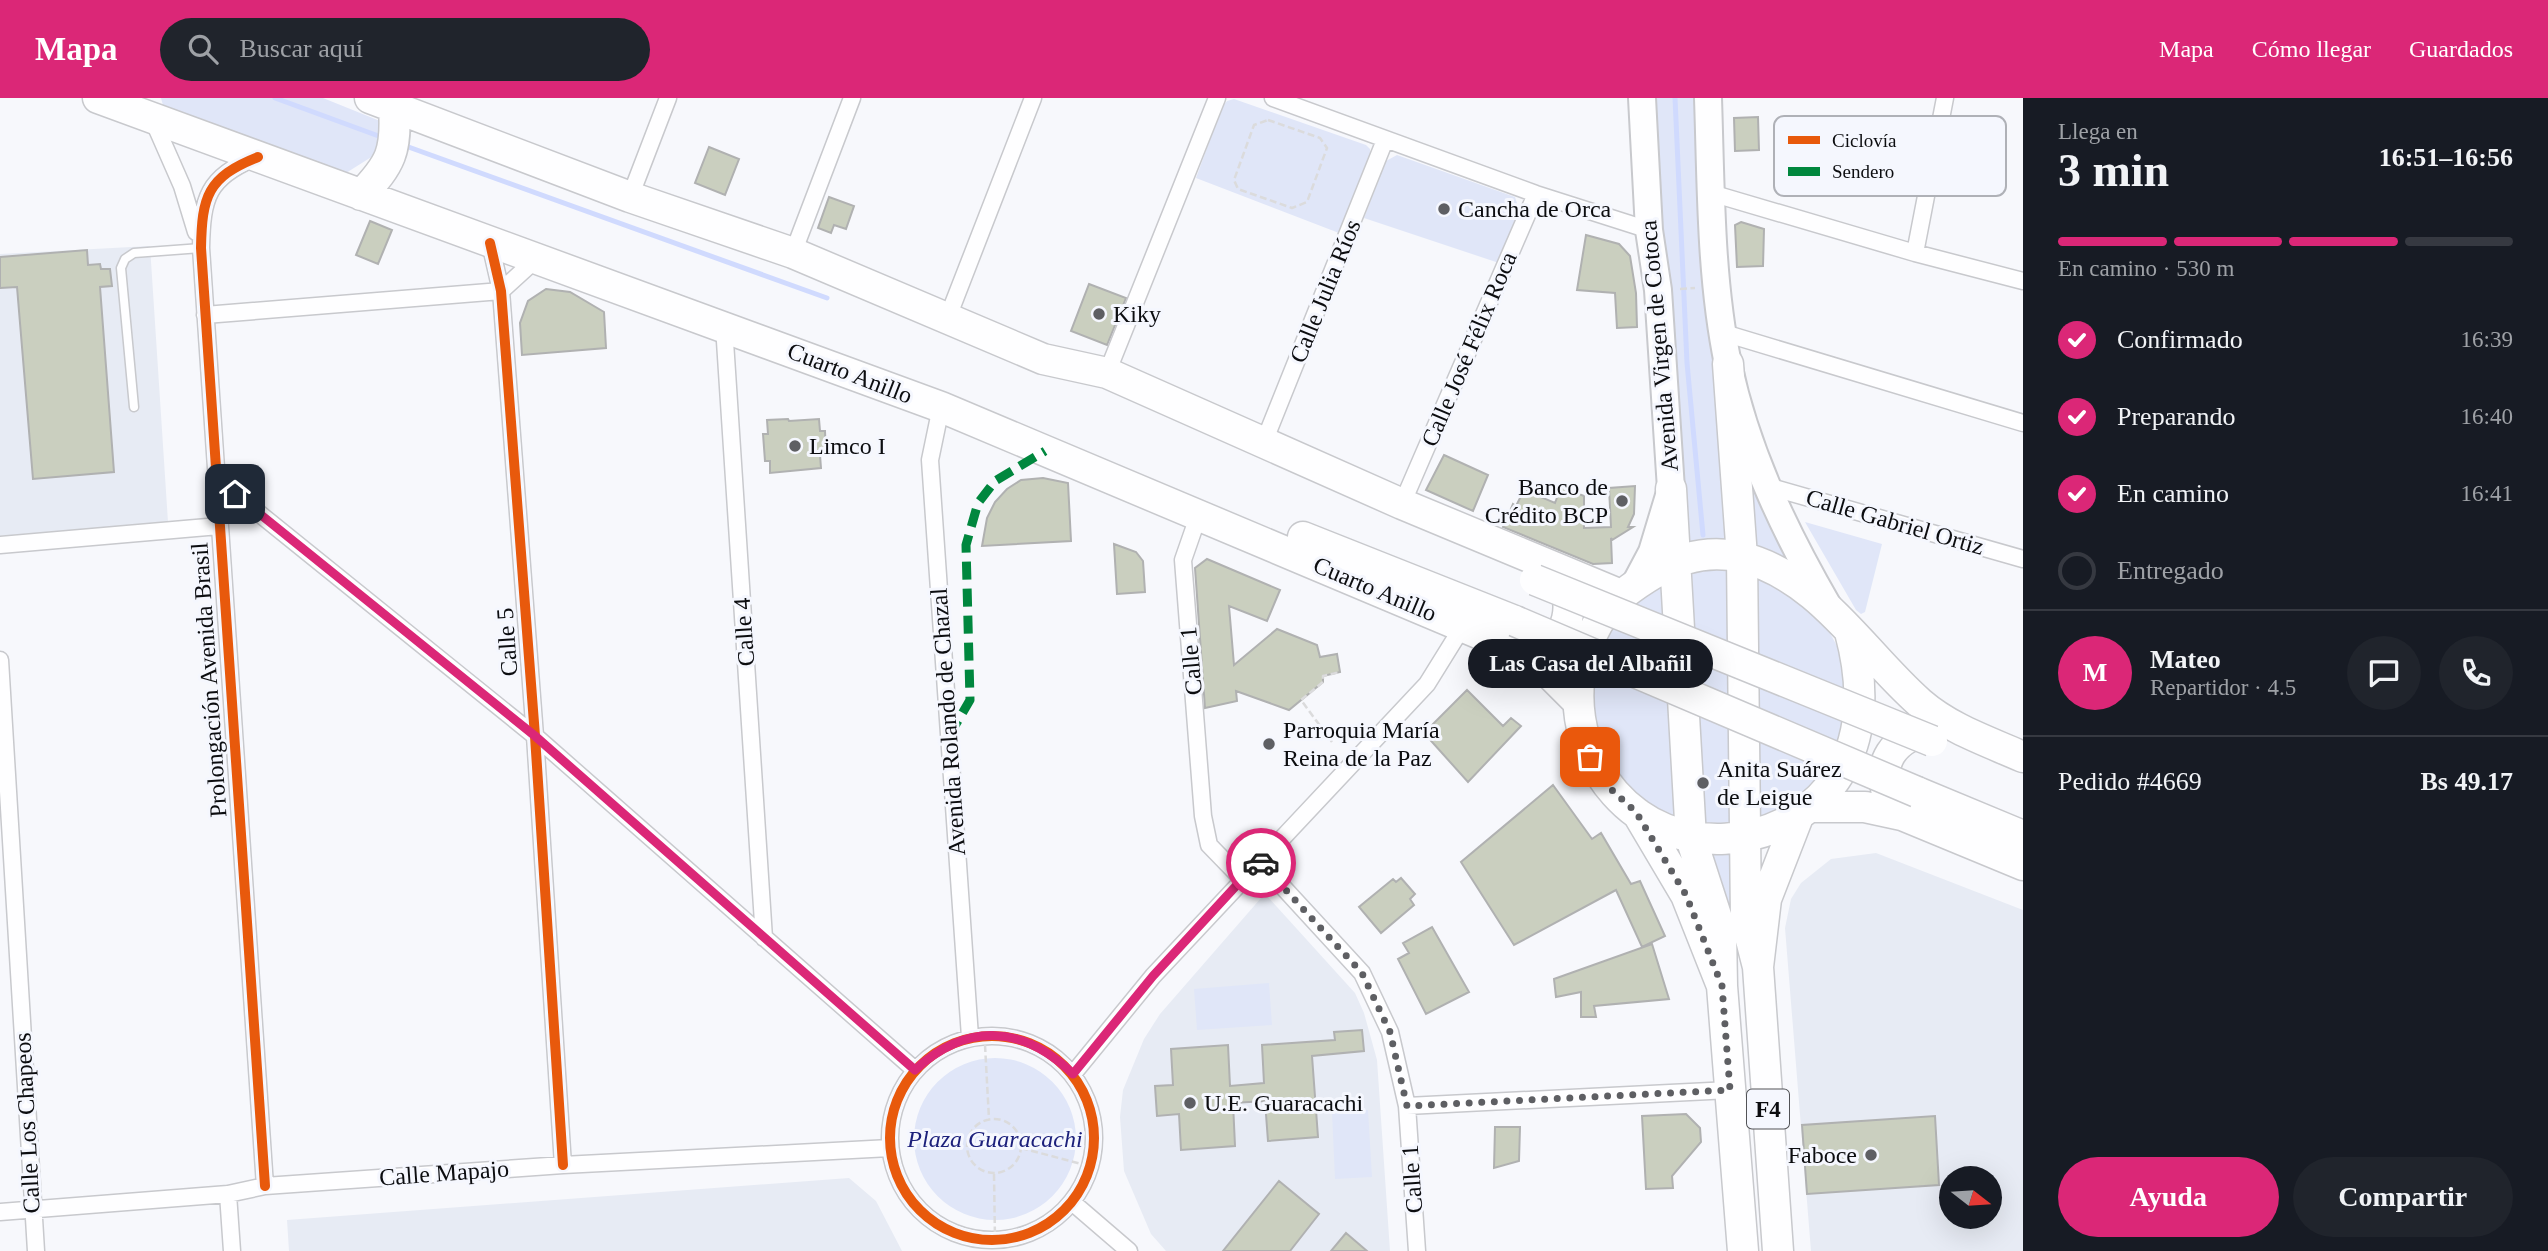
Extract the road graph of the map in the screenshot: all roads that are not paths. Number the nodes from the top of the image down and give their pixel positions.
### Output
1 (98, 98) edge
2 (668, 98) edge
3 (852, 98) edge
4 (1033, 98) edge
5 (1216, 98) edge
6 (1273, 98) edge
7 (1642, 98) edge
8 (1708, 98) edge
9 (1945, 98) edge
10 (382, 103) edge
11 (1942, 116) edge
12 (152, 117) junction
13 (1385, 140) junction
14 (258, 157) junction
15 (1711, 192) junction
16 (1536, 194) junction
17 (361, 195) junction
18 (1926, 196) edge
19 (630, 197) junction
20 (1649, 230) junction
21 (490, 243) junction
22 (201, 248) junction
23 (793, 253) junction
24 (1915, 253) junction
25 (536, 260) junction
26 (2023, 281) edge
27 (501, 291) junction
28 (205, 315) junction
29 (948, 317) junction
30 (724, 326) junction
31 (1724, 333) junction
32 (1043, 359) junction
33 (1728, 364) junction
34 (1107, 373) junction
35 (134, 407) dead end
36 (941, 407) junction
37 (2023, 423) edge
38 (1264, 442) junction
39 (217, 472) junction
40 (1767, 486) junction
41 (1671, 489) junction
42 (1402, 504) junction
43 (1199, 514) junction
44 (219, 526) junction
45 (0, 545) edge
46 (1742, 557) junction
47 (2023, 559) edge
48 (1677, 560) junction
49 (1538, 571) junction
50 (1627, 591) junction
51 (1829, 607) junction
52 (1463, 626) junction
53 (1850, 632) junction
54 (1523, 652) junction
55 (0, 660) edge
56 (1577, 701) junction
57 (1940, 733) junction
58 (535, 736) junction
59 (2023, 757) edge
60 (2023, 777) edge
61 (1910, 803) junction
62 (1804, 810) junction
63 (1636, 812) junction
64 (2023, 836) edge
65 (1691, 838) junction
66 (1743, 838) junction
67 (1259, 861) junction
68 (2023, 865) edge
69 (1243, 880) junction
70 (764, 938) junction
71 (1758, 967) junction
72 (1722, 986) junction
73 (977, 1037) junction
74 (915, 1070) junction
75 (1073, 1074) junction
76 (1730, 1090) junction
77 (1407, 1106) junction
78 (890, 1148) junction
79 (563, 1165) junction
80 (265, 1186) junction
81 (228, 1194) junction
82 (1072, 1202) junction
83 (32, 1209) junction
84 (0, 1212) edge
85 (1000, 1244) edge
86 (36, 1251) edge
87 (232, 1251) edge
88 (1129, 1251) edge
89 (1417, 1251) edge
90 (1743, 1251) edge
91 (1778, 1251) edge

1 - 12 highway, Cuarto Anillo
2 - 19 street
3 - 23 street
4 - 29 street
5 - 34 street
6 - 13 street
7 - 20 main road, Avenida Virgen de Cotoca
8 - 15 main road
9 - 11 street
10 - 17 highway
10 - 19 highway
12 - 14 highway, Cuarto Anillo
12 - 22 street, Prolongación Avenida Brasil
13 - 16 street
13 - 38 street, Calle Julia Ríos
14 - 17 highway, Cuarto Anillo
14 - 22 street, Prolongación Avenida Brasil
15 - 24 street
15 - 31 main road
16 - 20 street
16 - 42 street, Calle José Félix Roca
17 - 21 highway, Cuarto Anillo
18 - 24 street
19 - 23 highway
20 - 41 main road, Avenida Virgen de Cotoca
21 - 25 highway, Cuarto Anillo
21 - 27 street, Calle 5
22 - 28 street, Prolongación Avenida Brasil
22 - 35 lane
23 - 29 highway
24 - 26 street
25 - 27 street
25 - 30 highway, Cuarto Anillo
27 - 28 street
27 - 58 street, Calle 5
28 - 39 street, Prolongación Avenida Brasil
29 - 32 highway
30 - 36 highway, Cuarto Anillo
30 - 70 street, Calle 4
31 - 33 main road
31 - 37 street
32 - 34 highway
32 - 49 highway
33 - 40 main road
33 - 46 highway
34 - 38 highway
36 - 43 highway, Cuarto Anillo
36 - 61 highway, bridge
36 - 73 street, Avenida Rolando de Chazal
38 - 42 highway
39 - 44 street, Prolongación Avenida Brasil
39 - 58 street
40 - 47 street, Calle Gabriel Ortiz
40 - 51 main road
41 - 48 highway
41 - 50 main road, Avenida Virgen de Cotoca
42 - 49 highway
43 - 52 highway, Cuarto Anillo
43 - 69 street, Calle 1
44 - 45 street
44 - 80 street, Prolongación Avenida Brasil
46 - 48 highway, F4
46 - 51 highway, F4
46 - 66 highway
48 - 50 highway, F4
48 - 65 highway
49 - 50 highway
49 - 54 highway
49 - 57 highway, bridge
50 - 56 highway, F4
51 - 53 highway, F4
52 - 54 highway, Cuarto Anillo
52 - 67 street
53 - 57 highway, F4
53 - 62 highway, F4
54 - 56 highway, Cuarto Anillo
55 - 83 street, Calle Los Chapeos
56 - 63 highway, F4
57 - 59 highway, F4
57 - 60 highway
57 - 61 highway
58 - 70 street
58 - 79 street, Calle 5
61 - 62 highway, F4
61 - 64 highway
61 - 68 highway, F4
62 - 66 highway, F4
62 - 71 highway, F4
63 - 65 highway, F4
63 - 72 highway, F4
65 - 66 highway, F4
65 - 72 highway
66 - 71 highway
67 - 69 street
67 - 77 street, Calle 1
69 - 75 street
70 - 74 street
71 - 91 highway, F4
72 - 76 highway, F4
73 - 74 street
73 - 75 street
74 - 78 street
75 - 82 street
76 - 77 street
76 - 90 highway, F4
77 - 89 street, Calle 1
78 - 79 street, Calle Mapajo
78 - 85 street
79 - 80 street, Calle Mapajo
80 - 81 street, Calle Mapajo
81 - 83 street, Calle Mapajo
81 - 87 street
82 - 85 street
82 - 88 street
83 - 84 street, Calle Mapajo
83 - 86 street, Calle Los Chapeos

